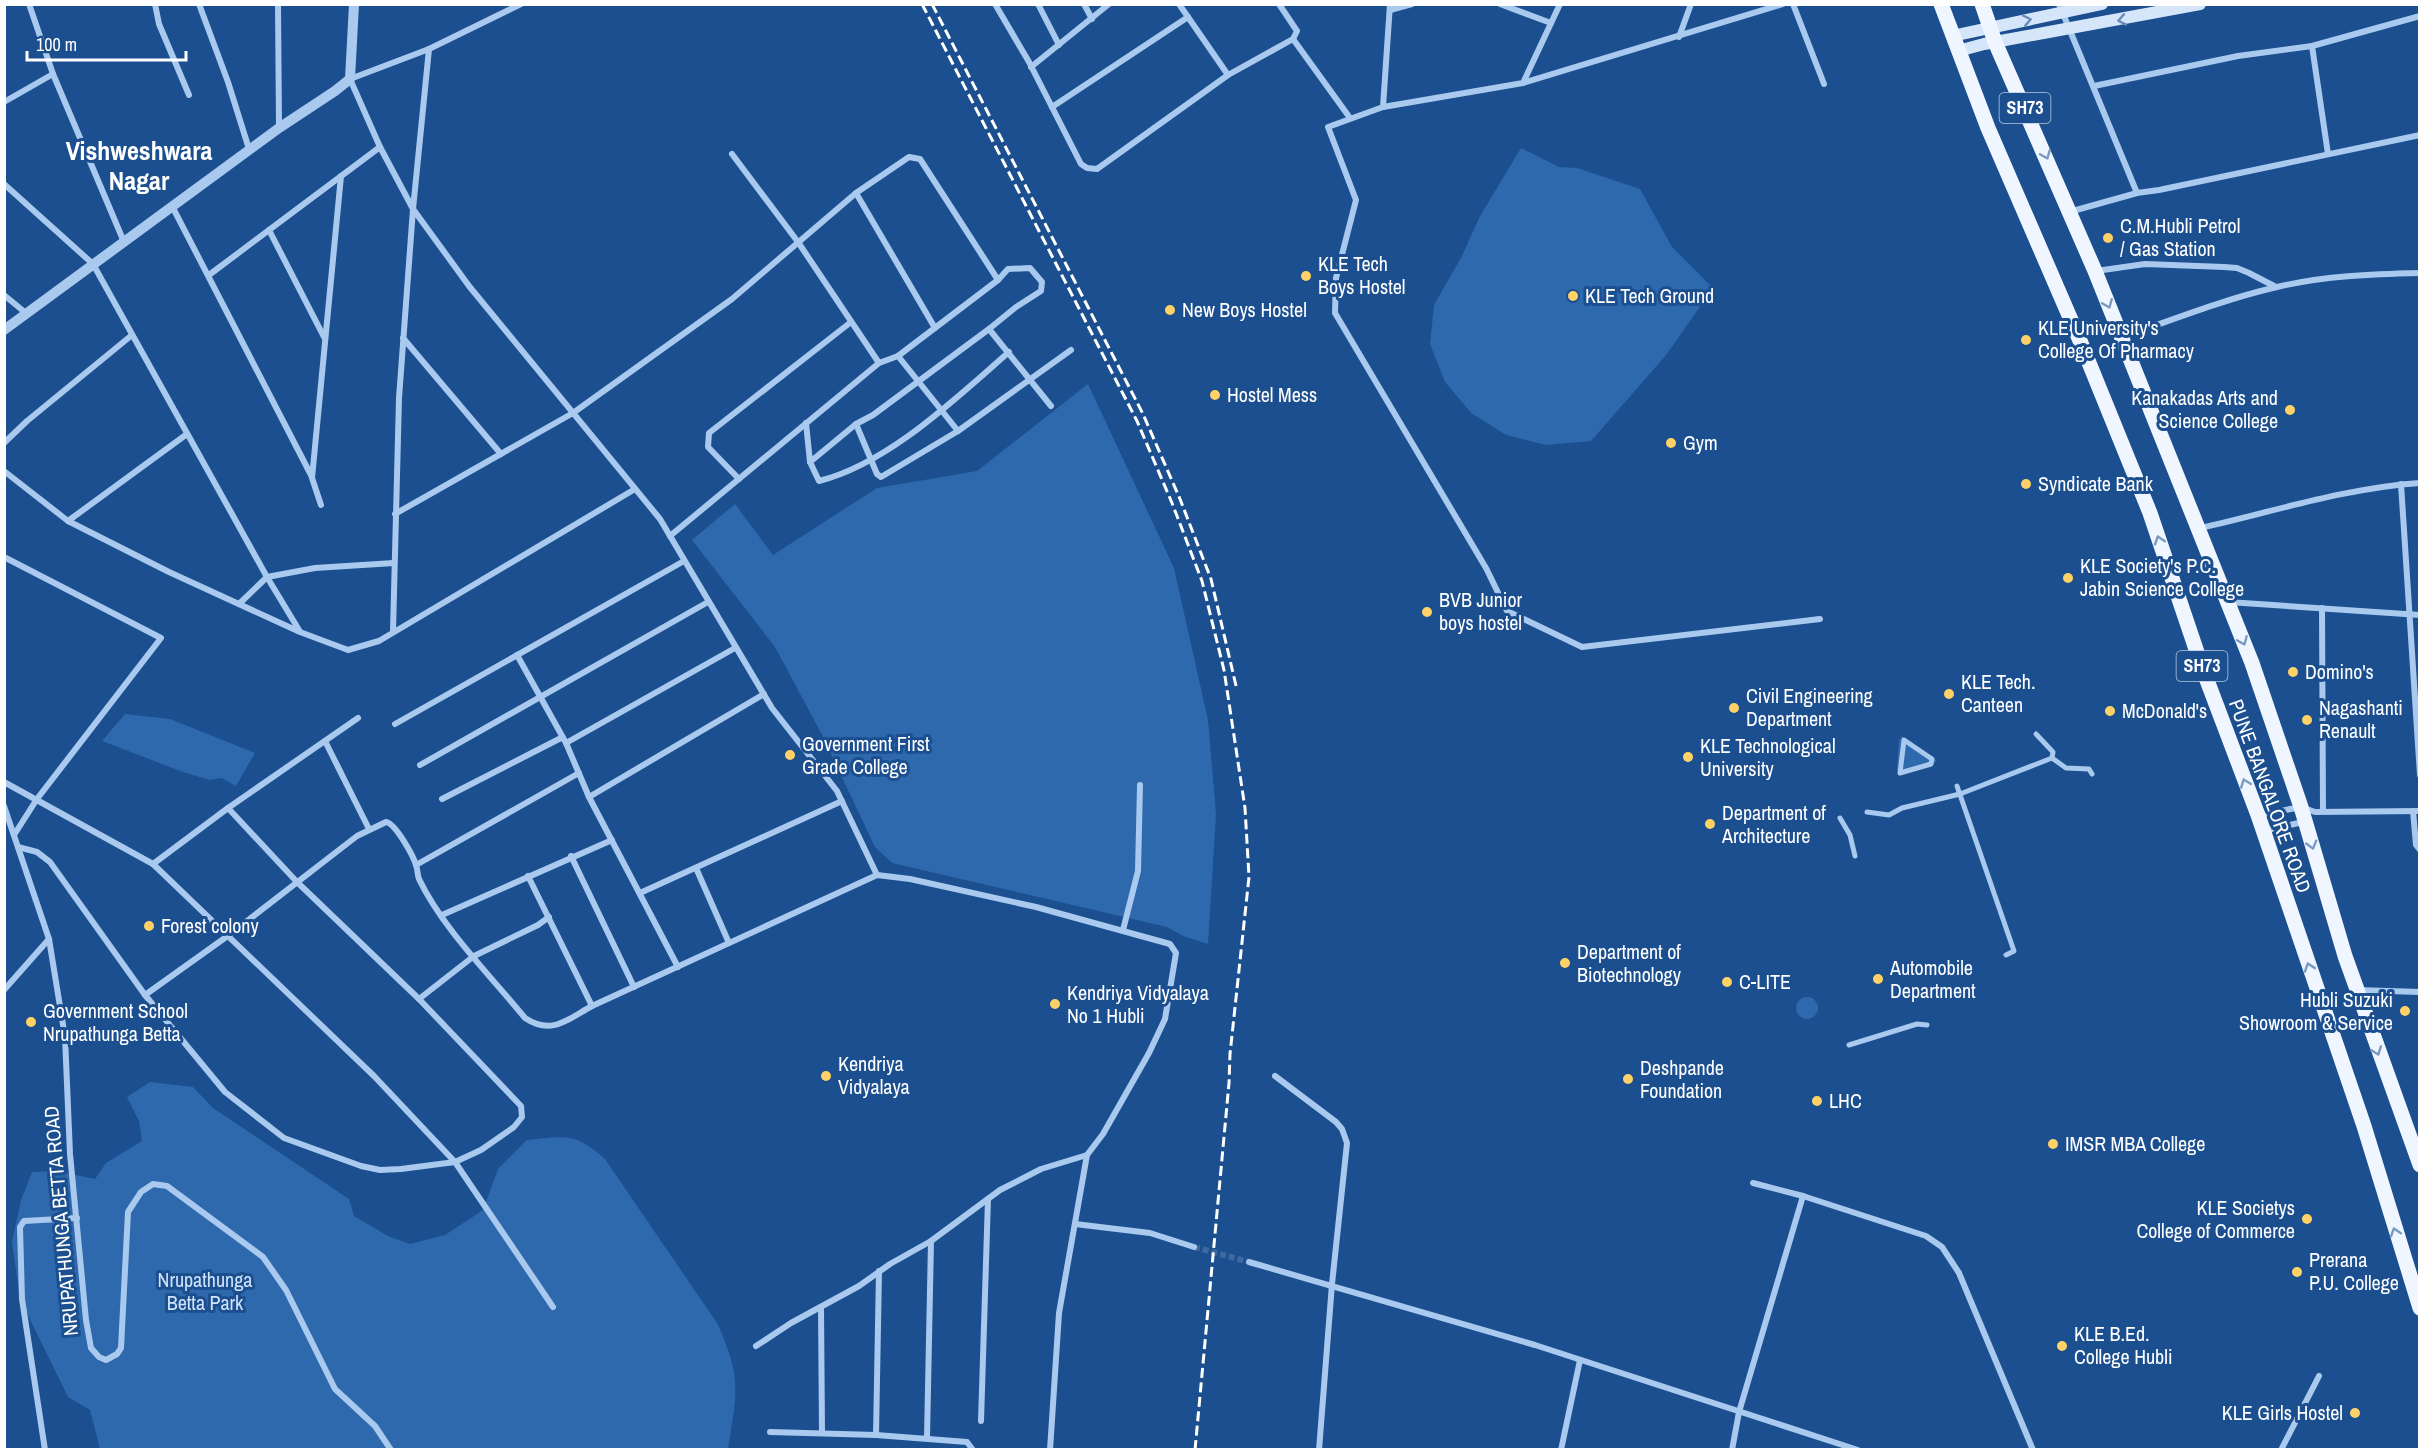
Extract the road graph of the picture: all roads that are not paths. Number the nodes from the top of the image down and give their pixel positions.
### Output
1 (29, 4) edge
2 (155, 4) edge
3 (199, 4) edge
4 (278, 4) edge
5 (354, 4) edge
6 (521, 4) edge
7 (995, 4) edge
8 (1038, 4) edge
9 (1084, 4) edge
10 (1109, 4) edge
11 (1179, 4) edge
12 (1279, 4) edge
13 (1412, 4) edge
14 (1500, 4) edge
15 (1560, 4) edge
16 (1691, 4) edge
17 (1783, 4) edge
18 (1793, 4) edge
19 (1941, 4) edge
20 (1982, 4) edge
21 (2102, 4) edge
22 (2200, 4) edge
23 (1390, 7) edge
24 (2060, 9) edge
25 (2420, 16) edge
26 (1188, 17) junction
27 (1092, 19) junction
28 (1551, 22) junction
29 (2069, 30) junction
30 (1993, 34) junction
31 (1952, 36) junction
32 (1679, 37) junction
33 (1293, 39) junction
34 (1059, 45) junction
35 (2312, 46) junction
36 (429, 49) junction
37 (1958, 51) junction
38 (1032, 67) junction
39 (53, 74) junction
40 (1228, 75) junction
41 (350, 79) junction
42 (1522, 83) junction
43 (1824, 84) dead end
44 (2094, 86) junction
45 (189, 94) dead end
46 (4, 102) edge
47 (1052, 107) junction
48 (1383, 107) junction
49 (1350, 118) junction
50 (279, 128) junction
51 (2420, 135) edge
52 (380, 147) junction
53 (249, 149) junction
54 (732, 154) dead end
55 (2328, 154) junction
56 (341, 176) junction
57 (4, 184) edge
58 (856, 193) junction
59 (2137, 193) junction
60 (172, 206) junction
61 (413, 209) junction
62 (2068, 212) junction
63 (269, 230) junction
64 (124, 242) junction
65 (798, 242) junction
66 (93, 264) junction
67 (2095, 271) junction
68 (2420, 273) edge
69 (209, 275) junction
70 (998, 280) junction
71 (2276, 287) junction
72 (4, 295) edge
73 (27, 314) junction
74 (851, 322) junction
75 (935, 328) junction
76 (989, 329) junction
77 (4, 330) edge
78 (132, 335) junction
79 (403, 338) junction
80 (2122, 338) junction
81 (325, 340) junction
82 (1071, 350) dead end
83 (1009, 352) junction
84 (898, 356) junction
85 (879, 363) junction
86 (1032, 380) junction
87 (918, 381) junction
88 (1051, 406) dead end
89 (941, 411) junction
90 (573, 413) junction
91 (806, 423) junction
92 (856, 424) junction
93 (958, 432) junction
94 (187, 434) junction
95 (4, 443) edge
96 (501, 454) junction
97 (872, 460) junction
98 (810, 462) junction
99 (4, 471) edge
100 (312, 478) junction
101 (739, 479) junction
102 (2420, 483) edge
103 (2402, 484) junction
104 (635, 489) junction
105 (321, 505) dead end
106 (395, 514) junction
107 (68, 521) junction
108 (2199, 528) junction
109 (670, 536) junction
110 (4, 558) edge
111 (684, 561) junction
112 (394, 563) junction
113 (267, 577) junction
114 (708, 602) junction
115 (2227, 602) junction
116 (239, 604) junction
117 (2322, 608) junction
118 (2420, 615) edge
119 (2408, 616) junction
120 (1820, 620) dead end
121 (300, 632) junction
122 (393, 632) junction
123 (735, 648) junction
124 (517, 655) junction
125 (764, 694) junction
126 (540, 695) junction
127 (358, 718) dead end
128 (395, 724) dead end
129 (2036, 734) dead end
130 (2418, 738) edge
131 (325, 741) junction
132 (563, 741) junction
133 (2052, 758) junction
134 (1930, 764) joint
135 (420, 765) dead end
136 (579, 773) junction
137 (2092, 774) dead end
138 (2420, 775) edge
139 (4, 782) edge
140 (1140, 785) dead end
141 (1957, 786) dead end
142 (1960, 794) junction
143 (589, 796) junction
144 (442, 799) dead end
145 (36, 800) junction
146 (842, 801) junction
147 (4, 806) edge
148 (228, 808) junction
149 (2323, 811) junction
150 (2416, 811) edge
151 (1867, 812) dead end
152 (2307, 813) junction
153 (2258, 815) junction
154 (1840, 818) dead end
155 (369, 829) junction
156 (2263, 831) junction
157 (14, 834) junction
158 (612, 840) junction
159 (18, 847) junction
160 (2420, 850) edge
161 (571, 856) junction
162 (1855, 856) dead end
163 (153, 864) junction
164 (416, 865) junction
165 (696, 868) junction
166 (877, 875) junction
167 (528, 876) junction
168 (297, 882) junction
169 (640, 893) junction
170 (442, 915) junction
171 (549, 917) junction
172 (1123, 930) junction
173 (229, 935) junction
174 (50, 939) junction
175 (729, 944) junction
176 (2006, 955) dead end
177 (474, 956) junction
178 (678, 967) junction
179 (634, 987) junction
180 (4, 990) edge
181 (2356, 990) junction
182 (2420, 992) edge
183 (145, 995) junction
184 (420, 999) junction
185 (592, 1006) junction
186 (1927, 1025) dead end
187 (1849, 1045) dead end
188 (1275, 1076) dead end
189 (2414, 1133) edge
190 (1087, 1155) junction
191 (455, 1162) junction
192 (2420, 1165) edge
193 (1754, 1183) dead end
194 (1803, 1196) junction
195 (988, 1199) junction
196 (77, 1218) junction
197 (1075, 1224) junction
198 (931, 1241) junction
199 (1194, 1247) tunnel mouth
200 (1249, 1262) tunnel mouth
201 (879, 1271) junction
202 (1332, 1284) junction
203 (553, 1307) dead end
204 (821, 1307) junction
205 (2420, 1308) edge
206 (756, 1346) dead end
207 (1580, 1360) junction
208 (2319, 1376) dead end
209 (1739, 1412) junction
210 (981, 1421) dead end
211 (770, 1432) dead end
212 (822, 1432) junction
213 (876, 1435) junction
214 (927, 1438) junction
215 (45, 1449) edge
216 (391, 1449) edge
217 (973, 1449) edge
218 (1050, 1449) edge
219 (1319, 1449) edge
220 (1561, 1449) edge
221 (1732, 1449) edge
222 (1858, 1449) edge
223 (2033, 1449) edge
224 (2281, 1449) edge

1 - 39 street
2 - 45 street
3 - 53 street
4 - 50 street
5 - 41 street
6 - 36 street
7 - 38 street
8 - 34 street
9 - 27 street
10 - 27 street
11 - 26 street
12 - 33 street
13 - 23 street
14 - 28 street
15 - 28 street
16 - 32 street
17 - 32 street
18 - 43 street
19 - 31 main road, PUNE BANGALORE ROAD / SH73
20 - 30 main road, PUNE BANGALORE ROAD / SH73
21 - 24 main road
22 -> 29 main road
23 - 48 street
24 - 29 street
30 -> 24 main road
25 - 35 street
26 - 40 street
26 - 47 street
27 - 34 street
28 - 42 street
29 - 30 main road
29 - 44 street
30 - 31 main road
30 - 37 main road
30 -> 62 main road, PUNE BANGALORE ROAD / SH73
31 - 37 main road, PUNE BANGALORE ROAD / SH73
32 - 42 street
33 - 40 street
33 - 49 street
34 - 38 street
35 - 44 street
35 - 55 street
36 - 41 street
36 - 61 street
153 -> 37 main road, PUNE BANGALORE ROAD / SH73
38 - 47 street
39 - 46 street
39 - 64 street
40 - 47 street
41 - 50 street
41 - 52 street
42 - 48 street
44 - 59 street
48 - 49 street
49 - 120 street
50 - 53 street
51 - 55 street
52 - 56 street
52 - 61 street
53 - 60 street
54 - 65 street
55 - 59 street
56 - 63 street
56 - 81 street
57 - 66 street
58 - 65 street
58 - 70 street
58 - 75 street
59 - 62 street
60 - 64 street
60 - 69 street
61 - 79 street
61 - 90 street
62 - 67 main road, PUNE BANGALORE ROAD / SH73
63 - 69 street
63 - 81 street
64 - 66 street
65 - 74 street
65 - 90 street
66 - 73 street
66 - 78 street
67 - 71 street
67 -> 80 main road, PUNE BANGALORE ROAD / SH73
68 - 71 street
69 - 100 street
70 - 75 street
70 - 76 street
71 - 80 street
72 - 73 street
73 - 77 street
74 - 85 street
74 - 101 street
75 - 84 street
76 - 83 street
76 - 87 street
78 - 94 street
78 - 95 street
79 - 96 street
79 - 106 street
80 - 108 main road, PUNE BANGALORE ROAD / SH73
81 - 100 street
82 - 86 street
83 - 86 street
83 - 89 street
84 - 85 street
84 - 87 street
85 - 91 street
86 - 88 street
86 - 93 street
87 - 89 street
87 - 92 street
89 - 93 street
89 - 97 street
90 - 96 street
90 - 104 street
91 - 98 street
91 - 101 street
92 - 97 street
92 - 98 street
93 - 97 street
94 - 107 street
94 - 113 street
96 - 106 street
97 - 98 street
99 - 107 street
100 - 105 street
101 - 109 street
102 - 103 street
103 - 108 street
103 - 119 street
104 - 109 street
104 - 122 street
106 - 112 street
107 - 116 street
108 - 115 main road, PUNE BANGALORE ROAD / SH73
109 - 111 street
110 - 145 street
111 - 114 street
111 - 124 street
112 - 113 street
112 - 122 street
113 - 116 street
113 - 121 street
114 - 123 street
114 - 126 street
115 - 117 street
115 -> 152 main road, PUNE BANGALORE ROAD / SH73
116 - 121 street
117 - 119 street
117 - 149 street
118 - 119 street
119 - 130 street
121 - 122 street
123 - 125 street
123 - 132 street
124 - 126 street
124 - 128 street
125 - 143 street
125 - 146 street
126 - 132 street
126 - 135 street
127 - 131 street
129 - 133 street
130 - 138 street
131 - 148 street
131 - 155 street
132 - 136 street
132 - 144 street
133 - 137 street
133 - 142 street
134 - 134 street
136 - 143 street
136 - 164 street
139 - 145 street
140 - 172 street
141 - 142 street
142 - 151 street
142 - 176 street
143 - 158 street
145 - 157 street
145 - 163 street
146 - 165 street
146 - 166 street
147 - 157 street, NRUPATHUNGA BETTA ROAD
148 - 163 street
148 - 168 street
149 - 150 street
149 - 152 street
150 - 160 street
152 - 153 street
152 - 156 street
152 -> 181 main road, PUNE BANGALORE ROAD / SH73
153 - 156 main road, PUNE BANGALORE ROAD / SH73
154 - 162 street
155 - 164 street
155 - 168 street
205 -> 156 main road, PUNE BANGALORE ROAD / SH73
157 - 159 street, NRUPATHUNGA BETTA ROAD
158 - 161 street
158 - 169 street
159 - 174 street, NRUPATHUNGA BETTA ROAD
159 - 183 street
161 - 167 street
161 - 179 street
163 - 173 street
164 - 170 street
165 - 169 street
165 - 175 street
166 - 172 street
166 - 175 street
167 - 170 street
167 - 171 street
168 - 173 street
168 - 184 street
169 - 178 street
170 - 177 street
171 - 177 street
171 - 185 street
172 - 190 street
173 - 183 street
173 - 191 street
174 - 180 street
174 - 196 street, NRUPATHUNGA BETTA ROAD
175 - 178 street
177 - 184 street
177 - 185 street
178 - 179 street
179 - 185 street
181 - 182 street
181 -> 189 main road, PUNE BANGALORE ROAD / SH73
183 - 191 street
184 - 191 street
186 - 187 street
188 - 202 street
189 - 192 main road, PUNE BANGALORE ROAD / SH73
190 - 195 street
190 - 197 street
191 - 203 street
193 - 194 street
194 - 209 street
194 - 223 street
195 - 198 street
195 - 210 street
196 - 215 street
196 - 216 street, NRUPATHUNGA BETTA ROAD
197 - 199 street
197 - 218 street
198 - 201 street
198 - 214 street
200 - 202 street
201 - 204 street
201 - 213 street
202 - 207 street
202 - 219 street
204 - 206 street
204 - 212 street
207 - 209 street
207 - 220 street
208 - 224 street
209 - 221 street
209 - 222 street
211 - 212 street
212 - 213 street
213 - 214 street
214 - 217 street

